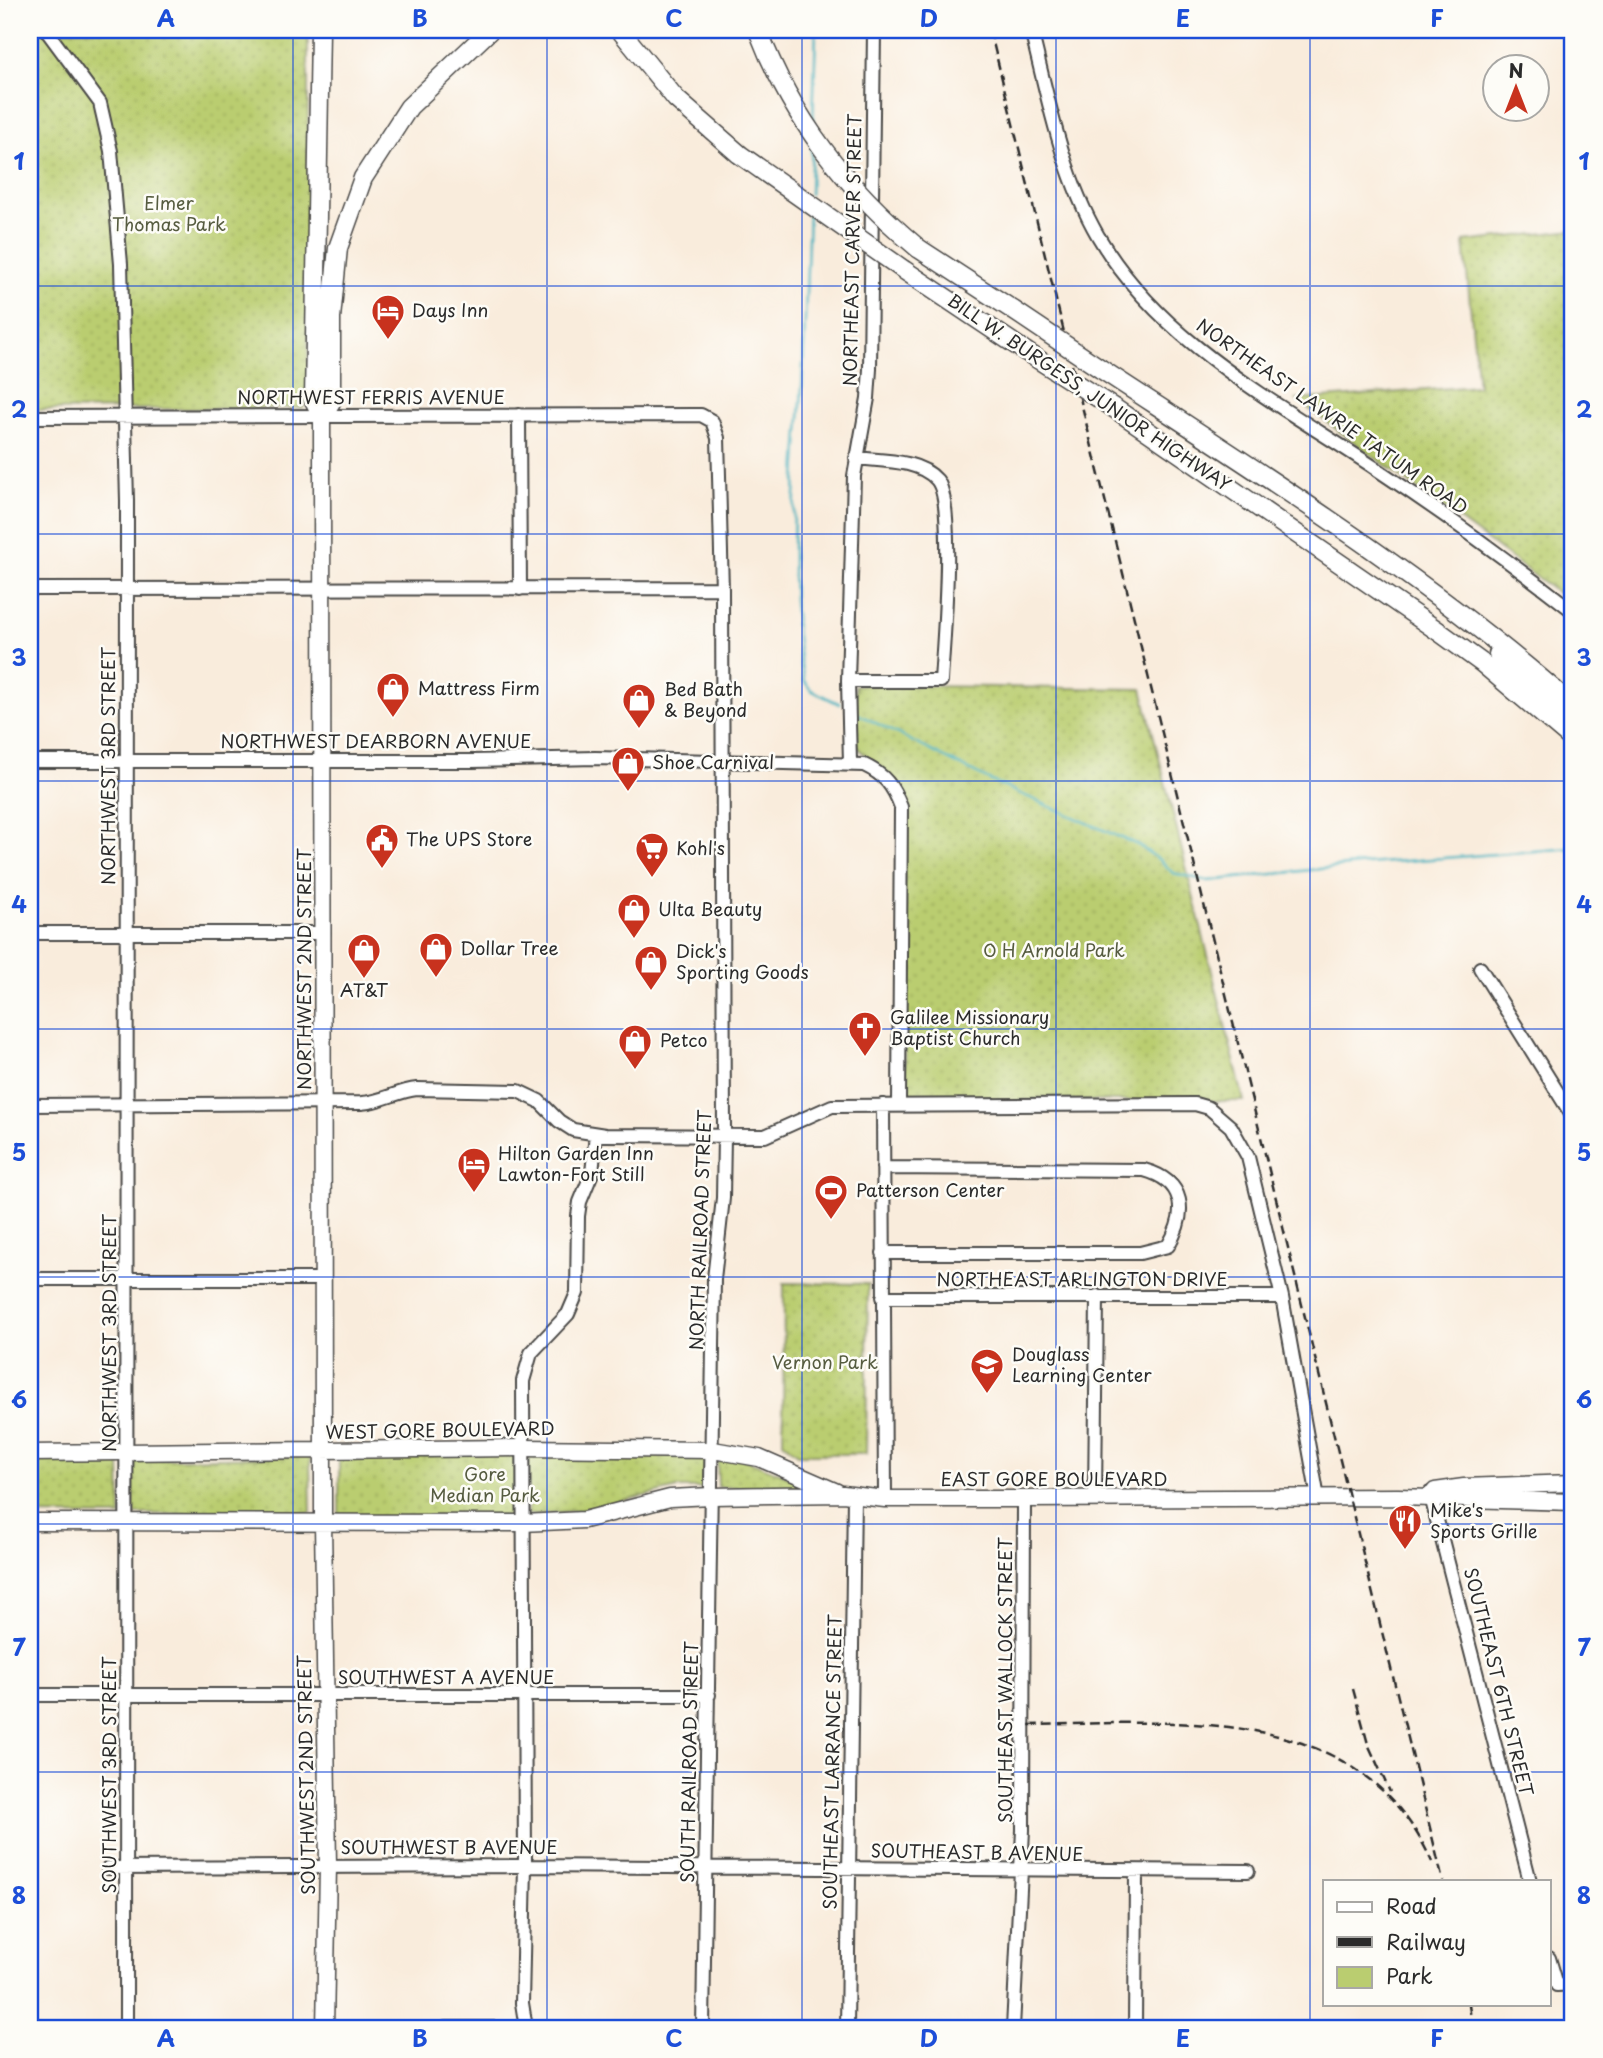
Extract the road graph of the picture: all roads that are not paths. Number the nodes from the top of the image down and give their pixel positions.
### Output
1 (46, 30) edge
2 (490, 30) edge
3 (620, 30) edge
4 (758, 30) edge
5 (874, 30) edge
6 (1031, 30) edge
7 (320, 31) edge
8 (519, 415) junction
9 (323, 416) junction
10 (30, 417) edge
11 (126, 417) junction
12 (712, 421) joint
13 (856, 458) junction
14 (722, 588) junction
15 (30, 589) edge
16 (126, 589) junction
17 (324, 589) junction
18 (520, 589) junction
19 (1454, 609) junction
20 (1573, 611) edge
21 (1438, 631) junction
22 (848, 681) junction
23 (1531, 689) junction
24 (1573, 706) edge
25 (1573, 718) edge
26 (1573, 738) edge
27 (127, 760) junction
28 (30, 761) edge
29 (723, 761) junction
30 (325, 762) junction
31 (850, 763) junction
32 (30, 933) edge
33 (324, 933) junction
34 (127, 934) junction
35 (1480, 968) dead end
36 (324, 1104) junction
37 (30, 1105) edge
38 (128, 1105) junction
39 (883, 1105) junction
40 (899, 1105) junction
41 (1573, 1117) edge
42 (596, 1134) junction
43 (724, 1136) junction
44 (883, 1168) junction
45 (883, 1253) junction
46 (30, 1279) edge
47 (324, 1279) junction
48 (127, 1280) junction
49 (1097, 1296) junction
50 (883, 1297) junction
51 (1282, 1297) junction
52 (522, 1448) junction
53 (713, 1450) junction
54 (30, 1452) edge
55 (325, 1452) junction
56 (126, 1453) junction
57 (1573, 1483) edge
58 (849, 1495) junction
59 (711, 1496) junction
60 (1431, 1496) junction
61 (1318, 1498) junction
62 (885, 1499) junction
63 (1024, 1499) junction
64 (1095, 1499) junction
65 (1573, 1502) edge
66 (30, 1522) edge
67 (128, 1522) junction
68 (323, 1522) junction
69 (523, 1523) junction
70 (30, 1695) edge
71 (709, 1695) junction
72 (128, 1696) junction
73 (325, 1696) junction
74 (524, 1696) junction
75 (328, 1866) junction
76 (525, 1866) junction
77 (127, 1867) junction
78 (706, 1867) junction
79 (108, 1868) dead end
80 (849, 1868) junction
81 (1021, 1871) junction
82 (1248, 1871) dead end
83 (1136, 1872) junction
84 (1530, 1880) edge
85 (1550, 1961) edge
86 (1573, 1984) edge
87 (127, 2028) edge
88 (326, 2028) edge
89 (446, 2028) edge
90 (513, 2028) edge
91 (526, 2028) edge
92 (703, 2028) edge
93 (847, 2028) edge
94 (1013, 2028) edge
95 (1135, 2028) edge

1 - 11 street, NORTHWEST 3RD STREET
2 - 9 highway
3 - 21 highway, BILL W. BURGESS, JUNIOR HIGHWAY, bridge
4 - 19 highway, BILL W. BURGESS, JUNIOR HIGHWAY, bridge
5 - 13 street, NORTHEAST CARVER STREET
6 - 20 street, NORTHEAST LAWRIE TATUM ROAD
7 - 9 highway
8 - 9 street, NORTHWEST FERRIS AVENUE
8 - 12 street, NORTHWEST FERRIS AVENUE
8 - 18 street
9 - 11 street, NORTHWEST FERRIS AVENUE
9 - 17 main road, NORTHWEST 2ND STREET
10 - 11 street, NORTHWEST FERRIS AVENUE
11 - 16 street, NORTHWEST 3RD STREET
12 - 14 street, NORTH RAILROAD STREET
13 - 22 street, NORTHEAST CARVER STREET
13 - 22 street
14 - 18 street
14 - 29 street, NORTH RAILROAD STREET
15 - 16 street
16 - 17 street
16 - 27 street, NORTHWEST 3RD STREET
17 - 18 street
17 - 30 main road, NORTHWEST 2ND STREET
19 - 23 highway
19 - 24 highway, BILL W. BURGESS, JUNIOR HIGHWAY
21 - 23 highway
21 - 26 highway, BILL W. BURGESS, JUNIOR HIGHWAY
22 - 31 street, NORTHEAST CARVER STREET
23 - 25 highway
23 - 26 highway
27 - 28 street, NORTHWEST DEARBORN AVENUE
27 - 30 street, NORTHWEST DEARBORN AVENUE
27 - 34 street, NORTHWEST 3RD STREET
29 - 30 street, NORTHWEST DEARBORN AVENUE
29 - 31 street, NORTHWEST DEARBORN AVENUE
29 - 43 street, NORTH RAILROAD STREET
30 - 33 main road, NORTHWEST 2ND STREET
31 - 40 street, NORTHWEST DEARBORN AVENUE
32 - 34 street
33 - 34 street
33 - 36 main road, NORTHWEST 2ND STREET
34 - 38 street, NORTHWEST 3RD STREET
35 - 41 street
36 - 38 street
36 - 42 street
36 - 47 main road, NORTHWEST 2ND STREET
37 - 38 street
38 - 48 street, NORTHWEST 3RD STREET
39 - 40 street
39 - 43 street
39 - 44 street
40 - 51 street
42 - 43 street
42 - 52 street
43 - 53 street, NORTH RAILROAD STREET
44 - 45 street
44 - 45 street, NORTHEAST ARLINGTON DRIVE
45 - 50 street
46 - 48 street
47 - 48 street
47 - 55 main road, NORTHWEST 2ND STREET
48 - 56 street, NORTHWEST 3RD STREET
49 - 50 street, NORTHEAST ARLINGTON DRIVE
49 - 51 street, NORTHEAST ARLINGTON DRIVE
49 - 64 street
50 - 62 street
51 - 61 street
52 - 53 main road, WEST GORE BOULEVARD
52 - 55 main road, WEST GORE BOULEVARD
52 - 69 street
53 - 58 main road, WEST GORE BOULEVARD
53 - 59 street, NORTH RAILROAD STREET
54 - 56 main road, WEST GORE BOULEVARD
55 - 56 main road, WEST GORE BOULEVARD
55 - 68 main road, NORTHWEST 2ND STREET
56 - 67 street, NORTHWEST 3RD STREET
57 - 60 main road, EAST GORE BOULEVARD
58 - 59 main road, EAST GORE BOULEVARD
58 - 62 main road, EAST GORE BOULEVARD
58 - 80 street, SOUTHEAST LARRANCE STREET
59 - 69 main road
59 - 71 street, SOUTH RAILROAD STREET
60 - 61 main road, EAST GORE BOULEVARD
60 - 65 main road, EAST GORE BOULEVARD
60 - 84 street, SOUTHEAST 6TH STREET
61 - 64 main road, EAST GORE BOULEVARD
62 - 63 main road, EAST GORE BOULEVARD
63 - 64 main road, EAST GORE BOULEVARD
63 - 81 street, SOUTHEAST WALLOCK STREET
66 - 67 main road
67 - 68 main road
67 - 72 street, SOUTHWEST 3RD STREET
68 - 69 main road
68 - 73 main road, SOUTHWEST 2ND STREET
69 - 74 street
70 - 72 street, SOUTHWEST A AVENUE
71 - 74 street, SOUTHWEST A AVENUE
71 - 78 street, SOUTH RAILROAD STREET
72 - 73 street, SOUTHWEST A AVENUE
72 - 77 street, SOUTHWEST 3RD STREET
73 - 74 street, SOUTHWEST A AVENUE
73 - 75 main road, SOUTHWEST 2ND STREET
74 - 76 street
75 - 76 street, SOUTHWEST B AVENUE
75 - 77 street, SOUTHWEST B AVENUE
75 - 88 main road, SOUTHWEST 2ND STREET
76 - 78 street, SOUTHWEST B AVENUE
76 - 91 street
77 - 79 street, SOUTHWEST B AVENUE
77 - 87 street, SOUTHWEST 3RD STREET
78 - 80 street, SOUTHEAST B AVENUE
78 - 92 street, SOUTH RAILROAD STREET
80 - 81 street, SOUTHEAST B AVENUE
80 - 93 street, SOUTHEAST LARRANCE STREET
81 - 83 street, SOUTHEAST B AVENUE
81 - 94 street, SOUTHEAST WALLOCK STREET
82 - 83 street, SOUTHEAST B AVENUE
83 - 95 street
85 - 86 street
89 - 90 street

